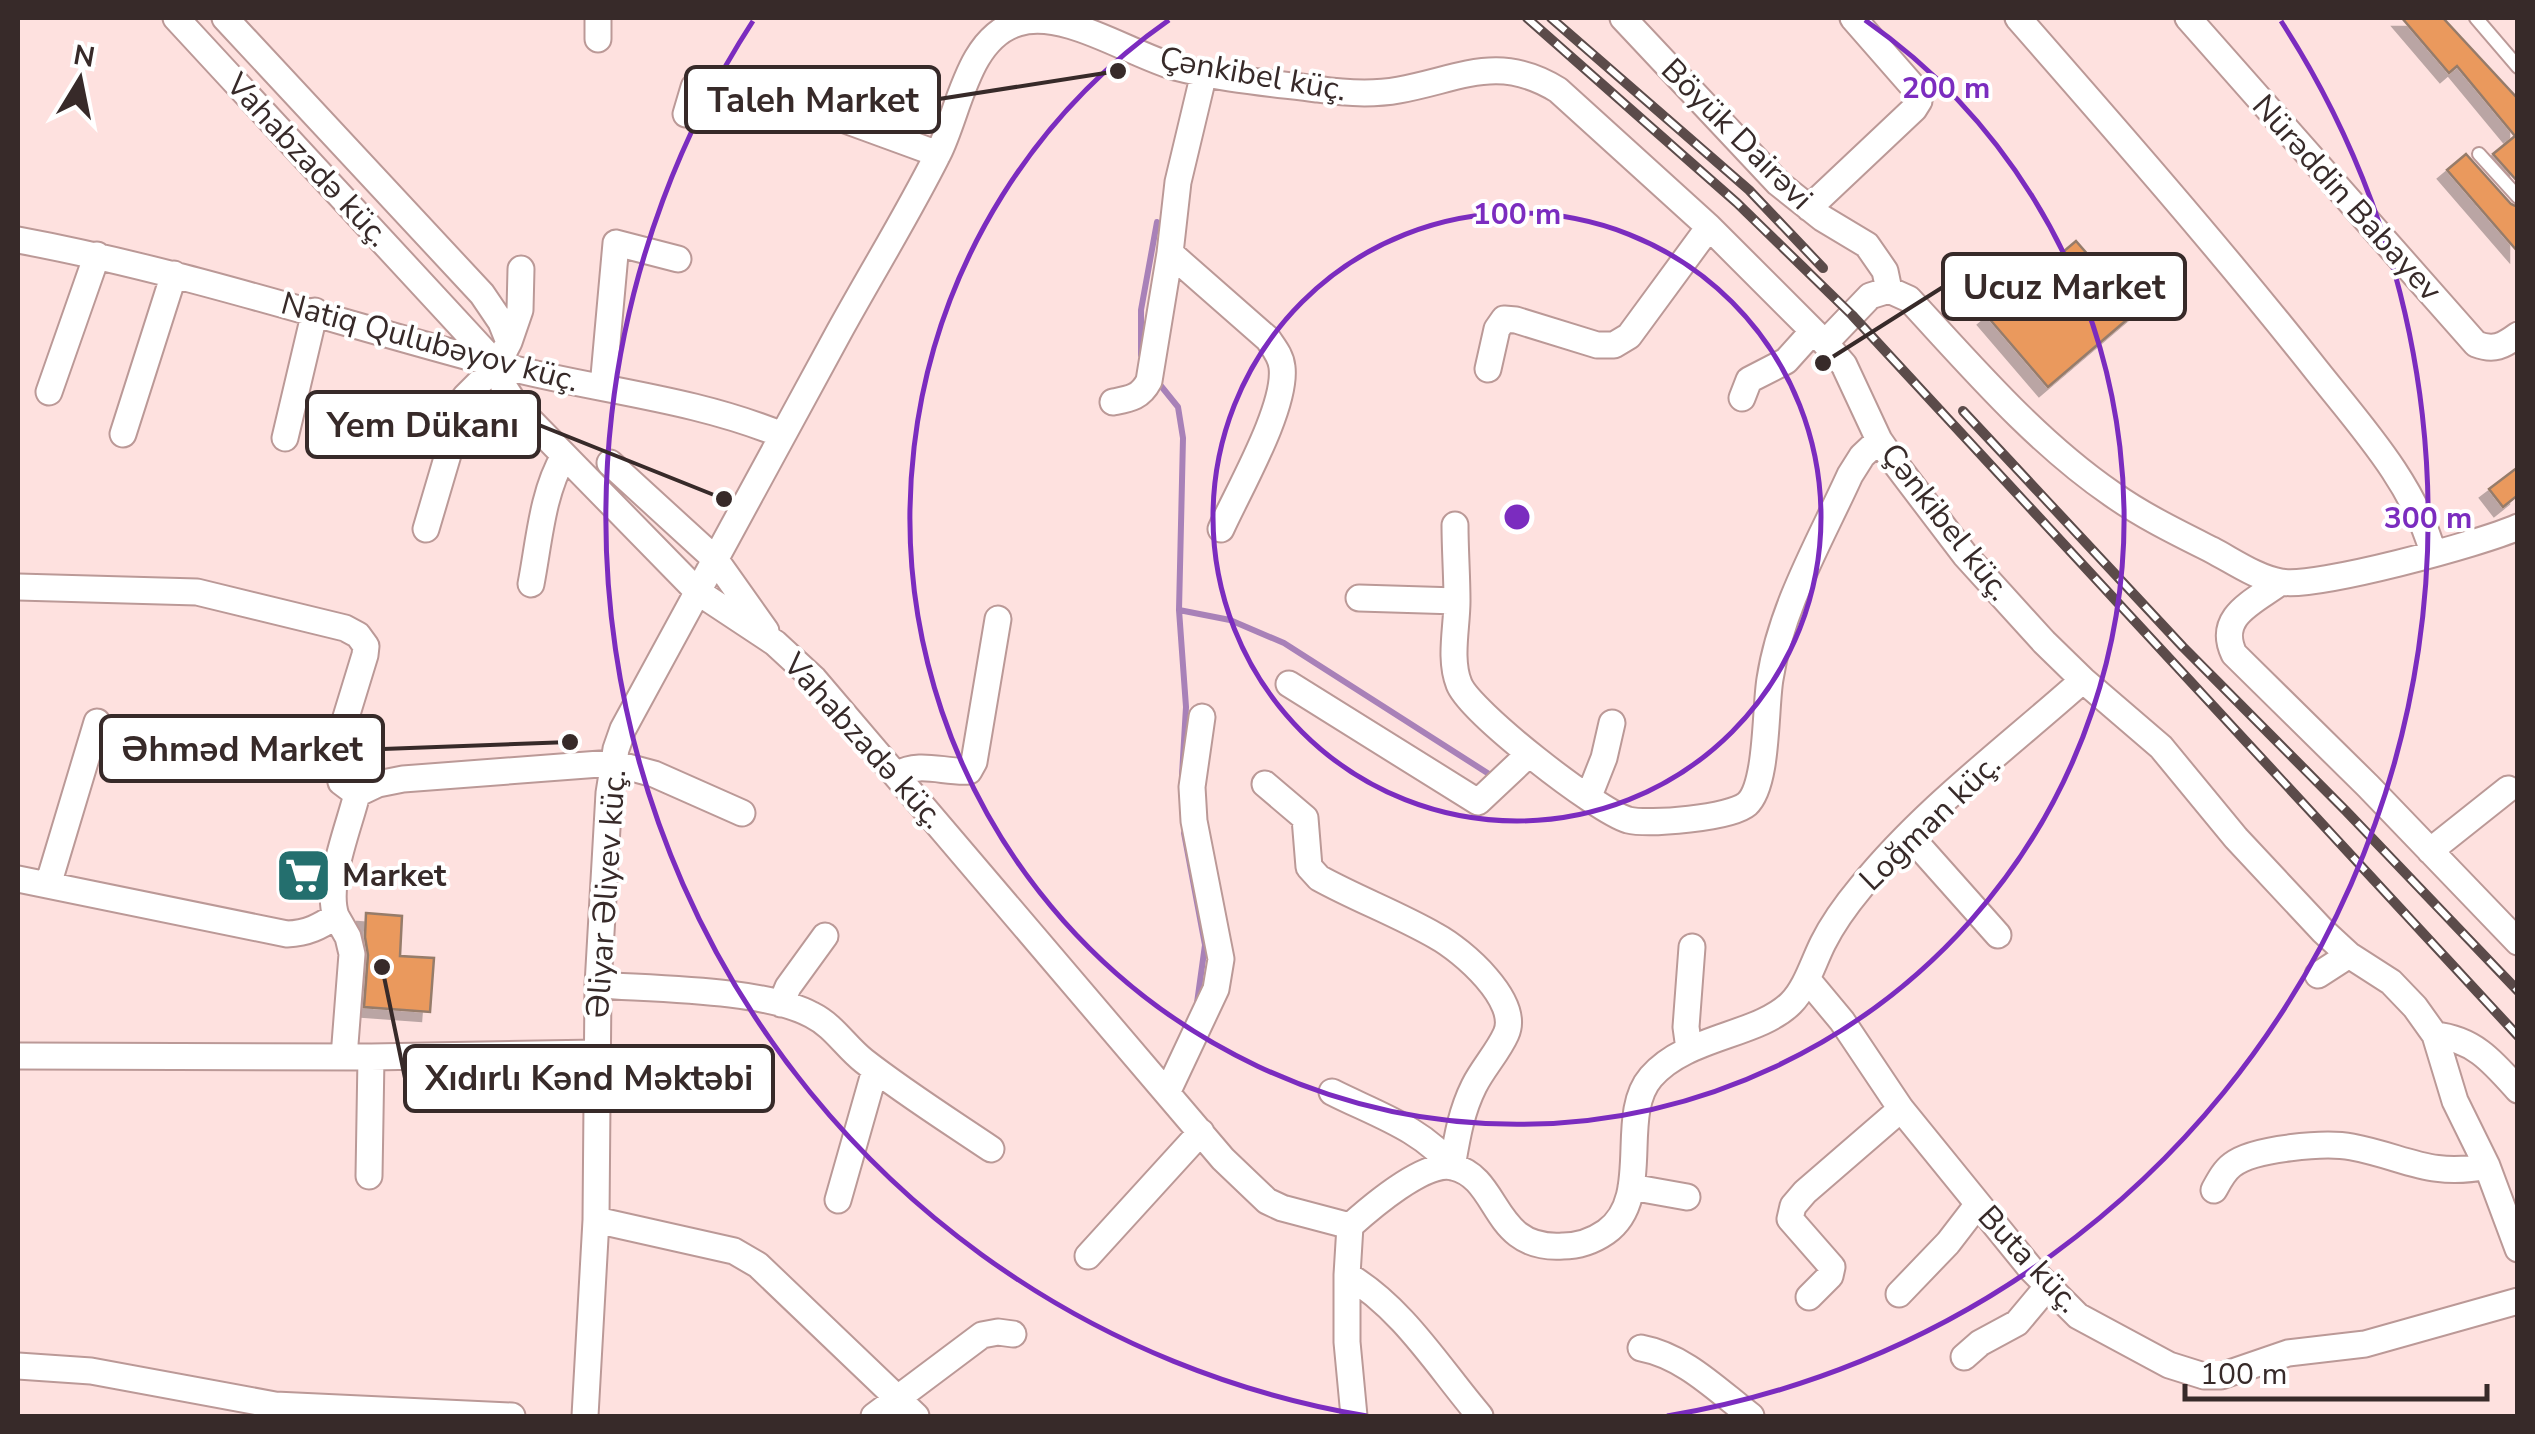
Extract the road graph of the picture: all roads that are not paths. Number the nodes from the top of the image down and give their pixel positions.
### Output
1 (176, 18) edge
2 (225, 18) edge
3 (1039, 18) edge
4 (1623, 18) edge
5 (1854, 18) edge
6 (2018, 18) edge
7 (2188, 18) edge
8 (2476, 18) edge
9 (2518, 67) edge
10 (1204, 73) junction
11 (686, 114) dead end
12 (938, 154) junction
13 (2480, 154) dead end
14 (2518, 196) edge
15 (1809, 208) junction
16 (1708, 226) junction
17 (18, 240) edge
18 (1170, 254) junction
19 (98, 255) junction
20 (678, 259) dead end
21 (522, 269) dead end
22 (174, 274) junction
23 (1889, 290) junction
24 (316, 311) junction
25 (2518, 335) edge
26 (1818, 337) junction
27 (503, 353) junction
28 (1488, 369) dead end
29 (603, 387) junction
30 (49, 392) dead end
31 (1742, 398) dead end
32 (1112, 402) dead end
33 (124, 434) dead end
34 (782, 435) junction
35 (285, 438) dead end
36 (1879, 440) junction
37 (564, 456) junction
38 (610, 464) dead end
39 (1454, 525) dead end
40 (2518, 527) edge
41 (426, 529) dead end
42 (1221, 530) dead end
43 (2433, 553) junction
44 (715, 559) junction
45 (2281, 582) junction
46 (532, 584) dead end
47 (18, 587) edge
48 (698, 592) junction
49 (1359, 598) dead end
50 (1457, 601) junction
51 (998, 618) dead end
52 (775, 643) junction
53 (2083, 680) junction
54 (1288, 684) dead end
55 (1202, 717) dead end
56 (97, 722) dead end
57 (1612, 723) dead end
58 (1529, 754) junction
59 (613, 763) junction
60 (898, 774) junction
61 (1264, 784) dead end
62 (2508, 788) dead end
63 (358, 794) junction
64 (1589, 796) junction
65 (742, 813) dead end
66 (1908, 835) junction
67 (2430, 852) junction
68 (18, 879) edge
69 (48, 885) junction
70 (336, 916) junction
71 (1998, 935) dead end
72 (825, 936) dead end
73 (2518, 942) edge
74 (1692, 947) dead end
75 (2349, 954) junction
76 (2318, 976) dead end
77 (1807, 979) junction
78 (598, 986) junction
79 (781, 1004) junction
80 (2435, 1035) junction
81 (1689, 1050) junction
82 (598, 1053) junction
83 (18, 1056) edge
84 (344, 1057) junction
85 (370, 1057) junction
86 (875, 1070) junction
87 (2518, 1090) edge
88 (1166, 1092) junction
89 (1332, 1092) dead end
90 (1901, 1109) junction
91 (1201, 1132) junction
92 (991, 1149) dead end
93 (1452, 1166) junction
94 (2488, 1166) junction
95 (369, 1176) dead end
96 (1631, 1187) junction
97 (2214, 1190) dead end
98 (1687, 1197) dead end
99 (838, 1200) dead end
100 (1978, 1204) junction
101 (596, 1220) junction
102 (1350, 1226) junction
103 (2518, 1249) edge
104 (1088, 1256) dead end
105 (1347, 1276) junction
106 (2048, 1286) junction
107 (1899, 1294) dead end
108 (1810, 1297) dead end
109 (2518, 1301) edge
110 (1013, 1334) dead end
111 (1641, 1348) dead end
112 (1964, 1358) dead end
113 (18, 1366) edge
114 (898, 1397) junction
115 (512, 1416) edge
116 (585, 1416) edge
117 (874, 1416) edge
118 (916, 1416) edge
119 (1354, 1416) edge
120 (1480, 1416) edge
121 (1752, 1416) edge

1 - 27 street, Vahabzadə küç.
2 - 27 street
3 - 10 street, Çənkibel küç.
3 - 12 street, Əliyar Əliyev küç.
4 - 15 street, Böyük Dairəvi
5 - 15 street
6 - 43 street
7 - 25 street, Nürəddin Babayev
8 - 9 lane
10 - 16 street, Çənkibel küç.
10 - 18 street
11 - 12 street
12 - 34 street, Əliyar Əliyev küç.
13 - 14 lane
15 - 23 street, Böyük Dairəvi
16 - 26 street, Çənkibel küç.
16 - 28 street
17 - 19 street, Natiq Qulubəyov küç.
18 - 32 street
18 - 42 street
19 - 22 street, Natiq Qulubəyov küç.
19 - 30 street
20 - 29 street
21 - 27 street
22 - 24 street, Natiq Qulubəyov küç.
22 - 33 street
23 - 26 street
23 - 45 street
24 - 27 street, Natiq Qulubəyov küç.
24 - 35 street
26 - 31 street
26 - 36 street, Çənkibel küç.
27 - 29 street, Natiq Qulubəyov küç.
27 - 37 street, Vahabzadə küç.
27 - 41 street
29 - 34 street, Natiq Qulubəyov küç.
34 - 44 street, Əliyar Əliyev küç.
36 - 53 street, Çənkibel küç.
36 - 64 street
37 - 46 street
37 - 48 street, Vahabzadə küç.
38 - 44 street
39 - 50 street
40 - 43 street
43 - 45 street
44 - 48 street, Əliyar Əliyev küç.
44 - 52 street
45 - 67 street
47 - 63 street
48 - 52 street, Vahabzadə küç.
48 - 59 street, Əliyar Əliyev küç.
49 - 50 street
50 - 58 street
51 - 60 street
52 - 60 street, Vahabzadə küç.
53 - 66 street, Loğman küç.
53 - 75 street, Çənkibel küç.
54 - 58 street
55 - 88 street
56 - 69 street
57 - 64 street
58 - 64 street
59 - 63 street
59 - 65 street
59 - 78 street, Əliyar Əliyev küç.
60 - 88 street, Vahabzadə küç.
61 - 93 street
62 - 67 street
63 - 70 street
66 - 71 street
66 - 77 street, Loğman küç.
67 - 73 street
68 - 69 street
69 - 70 street
70 - 84 street
72 - 79 street
74 - 81 street
75 - 76 street
75 - 80 street, Çənkibel küç.
77 - 81 street, Loğman küç.
77 - 90 street, Buta küç.
78 - 79 street
78 - 82 street, Əliyar Əliyev küç.
79 - 86 street
80 - 87 street
80 - 94 street, Çənkibel küç.
81 - 96 street, Loğman küç.
82 - 85 street
82 - 101 street, Əliyar Əliyev küç.
83 - 84 street
84 - 85 street
85 - 95 street
86 - 92 street
86 - 99 street
88 - 91 street, Vahabzadə küç.
89 - 93 street, Loğman küç.
90 - 100 street, Buta küç.
90 - 108 street
91 - 102 street, Vahabzadə küç.
91 - 104 street
93 - 96 street, Loğman küç.
93 - 102 street
94 - 97 street
94 - 103 street, Çənkibel küç.
96 - 98 street
100 - 106 street, Buta küç.
100 - 107 street
101 - 114 street
101 - 116 street, Əliyar Əliyev küç.
102 - 105 street
105 - 119 street
105 - 120 street
106 - 109 street, Buta küç.
106 - 112 street
110 - 114 street
111 - 121 street
113 - 115 street
114 - 117 street
114 - 118 street

